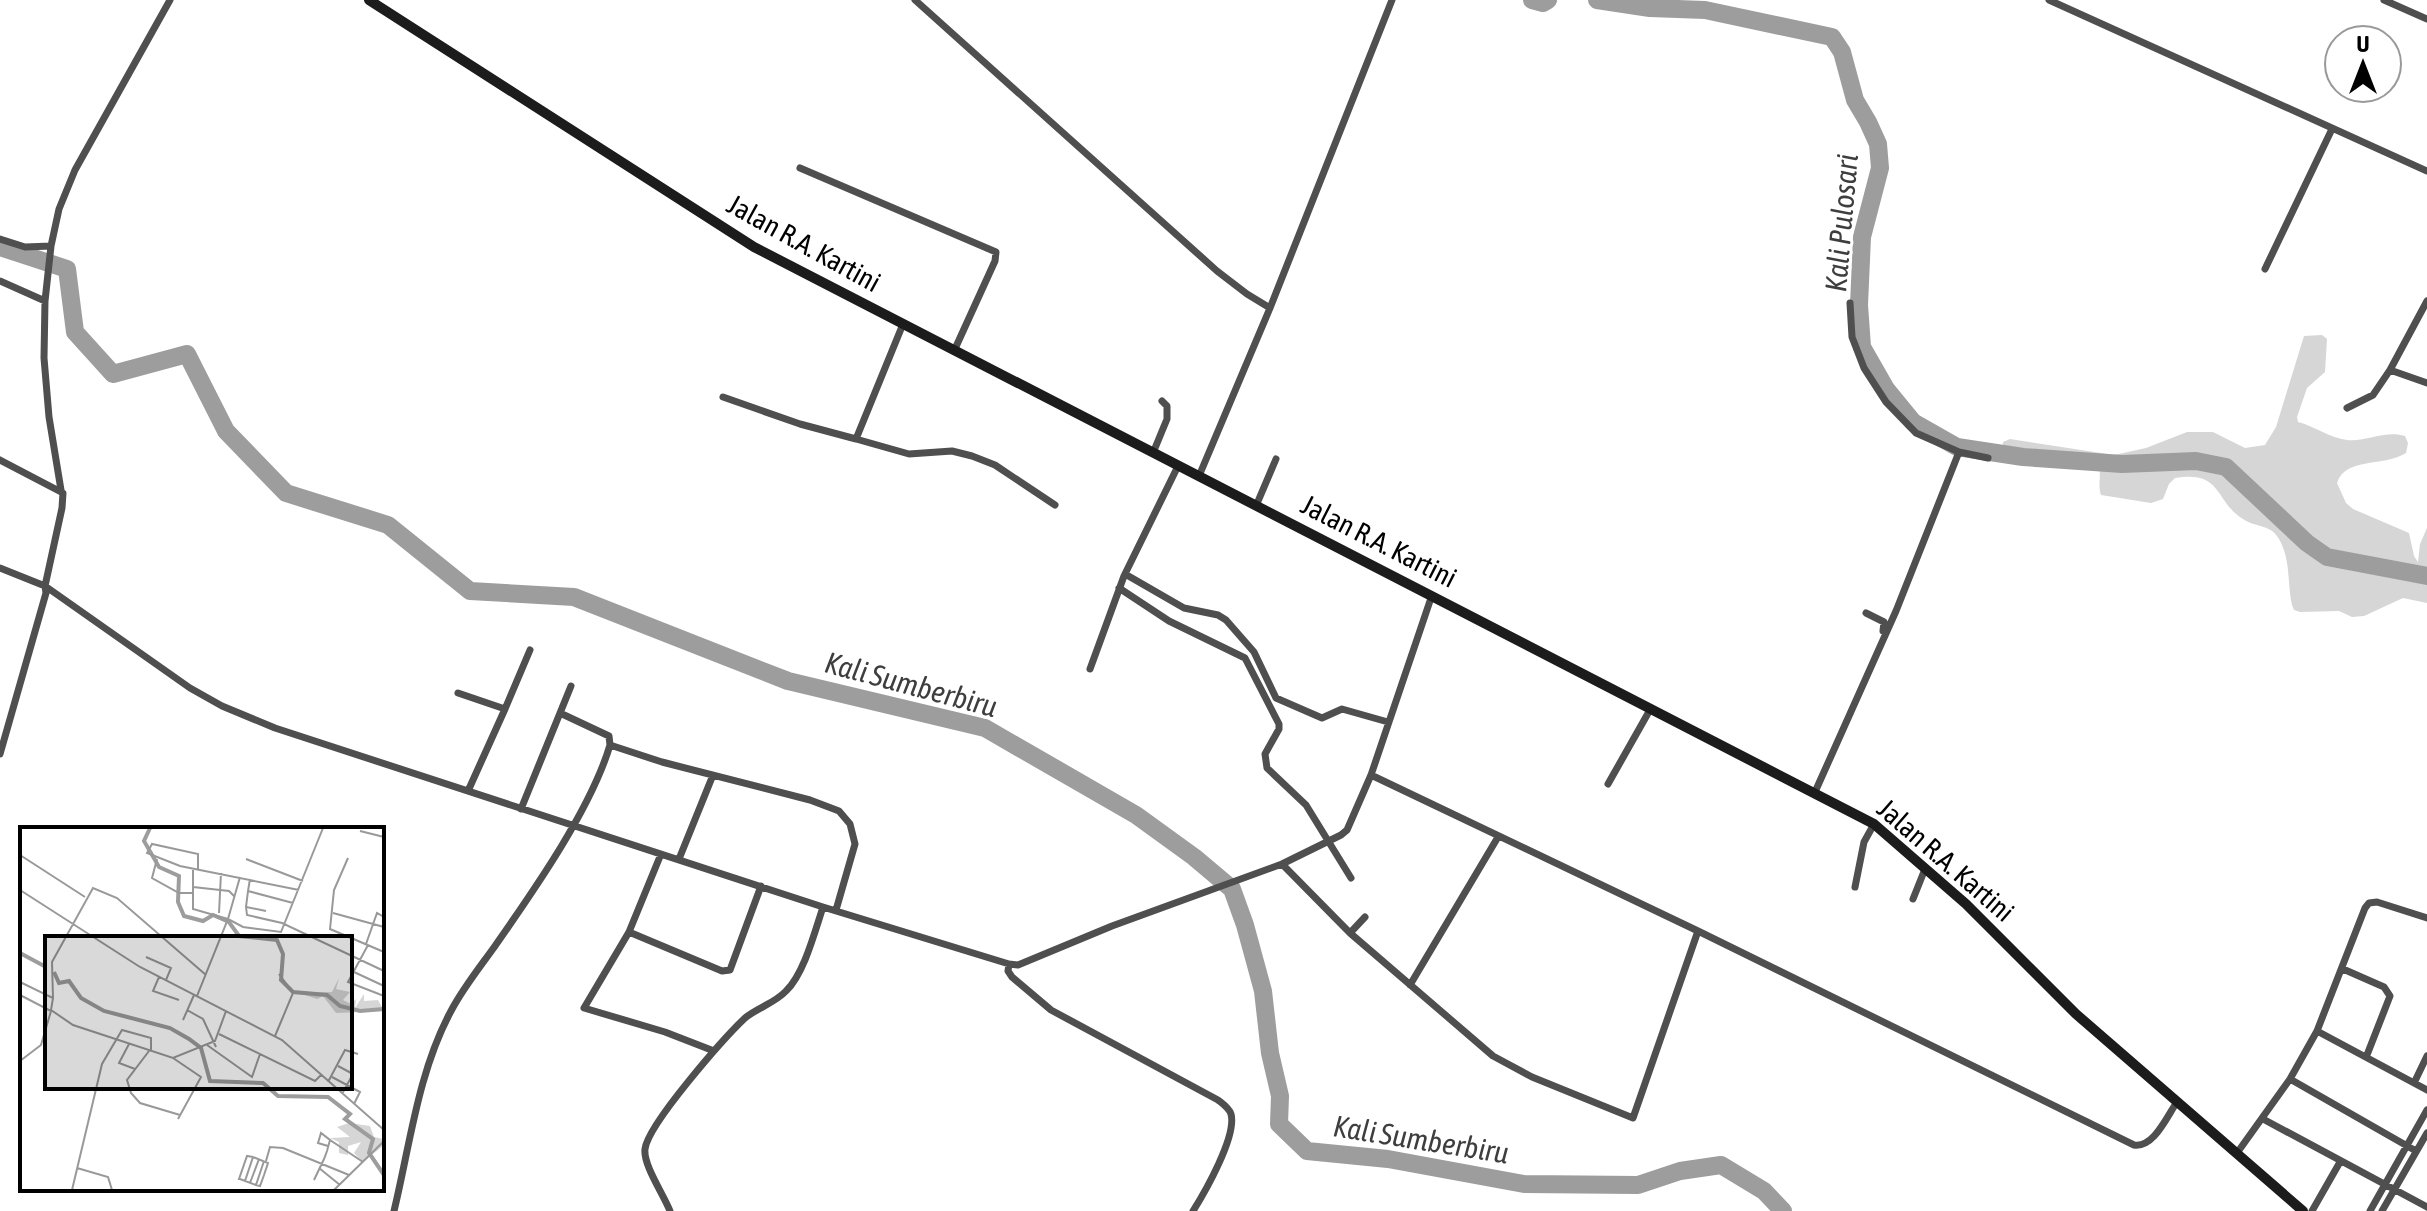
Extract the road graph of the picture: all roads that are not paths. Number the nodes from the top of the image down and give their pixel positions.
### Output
1 (170, 0) edge
2 (369, 0) edge
3 (915, 0) edge
4 (1392, 0) edge
5 (2049, 0) edge
6 (2384, 0) edge
7 (2427, 19) edge
8 (2332, 129) junction
9 (800, 168) dead end
10 (2427, 171) edge
11 (0, 239) edge
12 (51, 250) junction
13 (2265, 269) dead end
14 (0, 281) edge
15 (45, 301) junction
16 (2427, 301) edge
17 (1850, 303) dead end
18 (1270, 308) junction
19 (903, 324) junction
20 (954, 351) junction
21 (2390, 370) junction
22 (2427, 383) edge
23 (723, 397) dead end
24 (1162, 401) dead end
25 (2347, 408) dead end
26 (856, 439) junction
27 (1959, 452) junction
28 (1153, 453) junction
29 (1988, 458) dead end
30 (1276, 459) dead end
31 (0, 460) edge
32 (1178, 466) junction
33 (1199, 476) junction
34 (61, 490) junction
35 (1055, 505) dead end
36 (1256, 506) junction
37 (0, 568) edge
38 (1122, 581) junction
39 (45, 586) junction
40 (1432, 595) junction
41 (1866, 613) dead end
42 (530, 650) dead end
43 (1254, 652) junction
44 (1245, 658) junction
45 (1090, 669) dead end
46 (571, 686) dead end
47 (458, 693) dead end
48 (1651, 708) junction
49 (505, 709) junction
50 (560, 713) junction
51 (1388, 722) junction
52 (610, 745) junction
53 (0, 754) edge
54 (713, 775) junction
55 (1371, 775) junction
56 (1608, 784) dead end
57 (468, 791) junction
58 (1813, 791) junction
59 (521, 809) junction
60 (573, 824) junction
61 (1874, 824) junction
62 (1498, 837) junction
63 (1332, 841) junction
64 (661, 854) junction
65 (679, 859) junction
66 (1282, 864) junction
67 (1925, 869) junction
68 (1351, 878) dead end
69 (761, 886) junction
70 (1855, 887) dead end
71 (1913, 899) dead end
72 (823, 907) junction
73 (836, 910) junction
74 (1365, 917) dead end
75 (2427, 918) edge
76 (1352, 931) junction
77 (1698, 931) junction
78 (629, 932) junction
79 (1009, 964) junction
80 (2343, 969) junction
81 (1410, 985) junction
82 (2317, 1031) junction
83 (714, 1051) junction
84 (2367, 1055) junction
85 (2427, 1056) edge
86 (2425, 1068) edge
87 (2290, 1079) junction
88 (2415, 1081) junction
89 (2427, 1090) edge
90 (2177, 1102) junction
91 (2427, 1110) edge
92 (2263, 1119) junction
93 (2427, 1133) edge
94 (2407, 1145) junction
95 (2416, 1151) junction
96 (2237, 1153) junction
97 (2340, 1162) junction
98 (2385, 1185) junction
99 (2394, 1189) junction
100 (2427, 1207) edge
101 (394, 1211) edge
102 (670, 1211) edge
103 (1193, 1211) edge
104 (2303, 1211) edge
105 (2312, 1211) edge
106 (2370, 1211) edge
107 (2382, 1211) edge

1 - 12 street
2 - 19 main road, Jalan R.A. Kartini
3 - 18 street
4 - 18 street
5 - 8 street
6 - 7 street
8 - 10 street
8 - 13 street
9 - 20 street
11 - 12 street
12 - 15 street
14 - 15 street
15 - 34 street
16 - 21 street
17 - 27 street
18 - 33 street
19 - 20 main road, Jalan R.A. Kartini
19 - 26 street
20 - 28 main road, Jalan R.A. Kartini
21 - 22 street
21 - 25 street
23 - 26 street
24 - 28 street
26 - 35 street
27 - 29 street
27 - 58 street
28 - 32 main road, Jalan R.A. Kartini
30 - 36 street
31 - 34 street
32 - 33 main road, Jalan R.A. Kartini
32 - 38 street
33 - 36 main road, Jalan R.A. Kartini
34 - 39 street
36 - 40 main road, Jalan R.A. Kartini
37 - 39 street
38 - 43 street
38 - 44 street
38 - 45 street
39 - 53 street
39 - 57 street
40 - 48 main road, Jalan R.A. Kartini
40 - 51 street
41 - 58 street
42 - 49 street
43 - 44 street
43 - 51 street
44 - 63 street
46 - 50 street
47 - 49 street
48 - 56 street
48 - 58 main road, Jalan R.A. Kartini
49 - 57 street
50 - 52 street
50 - 59 street
51 - 55 street
52 - 54 street
52 - 60 street
54 - 65 street
54 - 73 street
55 - 62 street
55 - 63 street
57 - 59 street
58 - 61 main road, Jalan R.A. Kartini
59 - 60 street
60 - 64 street
60 - 101 street
61 - 67 main road, Jalan R.A. Kartini
61 - 70 street
62 - 77 street
62 - 81 street
63 - 66 street
63 - 68 street
64 - 65 street
64 - 78 street
65 - 69 street
66 - 76 street
66 - 79 street
67 - 71 street
67 - 90 main road, Jalan R.A. Kartini
69 - 72 street
69 - 78 street
72 - 73 street
72 - 83 street
73 - 79 street
74 - 76 street
75 - 80 street
76 - 81 street
77 - 81 street
77 - 90 street
78 - 83 street
79 - 103 street
80 - 82 street
80 - 84 street
82 - 84 street
82 - 87 street
83 - 102 street
84 - 88 street
85 - 86 street
86 - 88 street
87 - 92 street
87 - 94 street
88 - 89 street
90 - 96 main road, Jalan R.A. Kartini
91 - 94 street
92 - 96 street
92 - 97 street
93 - 95 street
94 - 95 street
94 - 98 street
95 - 99 street
96 - 104 main road, Jalan R.A. Kartini
97 - 98 street
97 - 105 street
98 - 99 street
98 - 106 street
99 - 100 street
99 - 107 street

